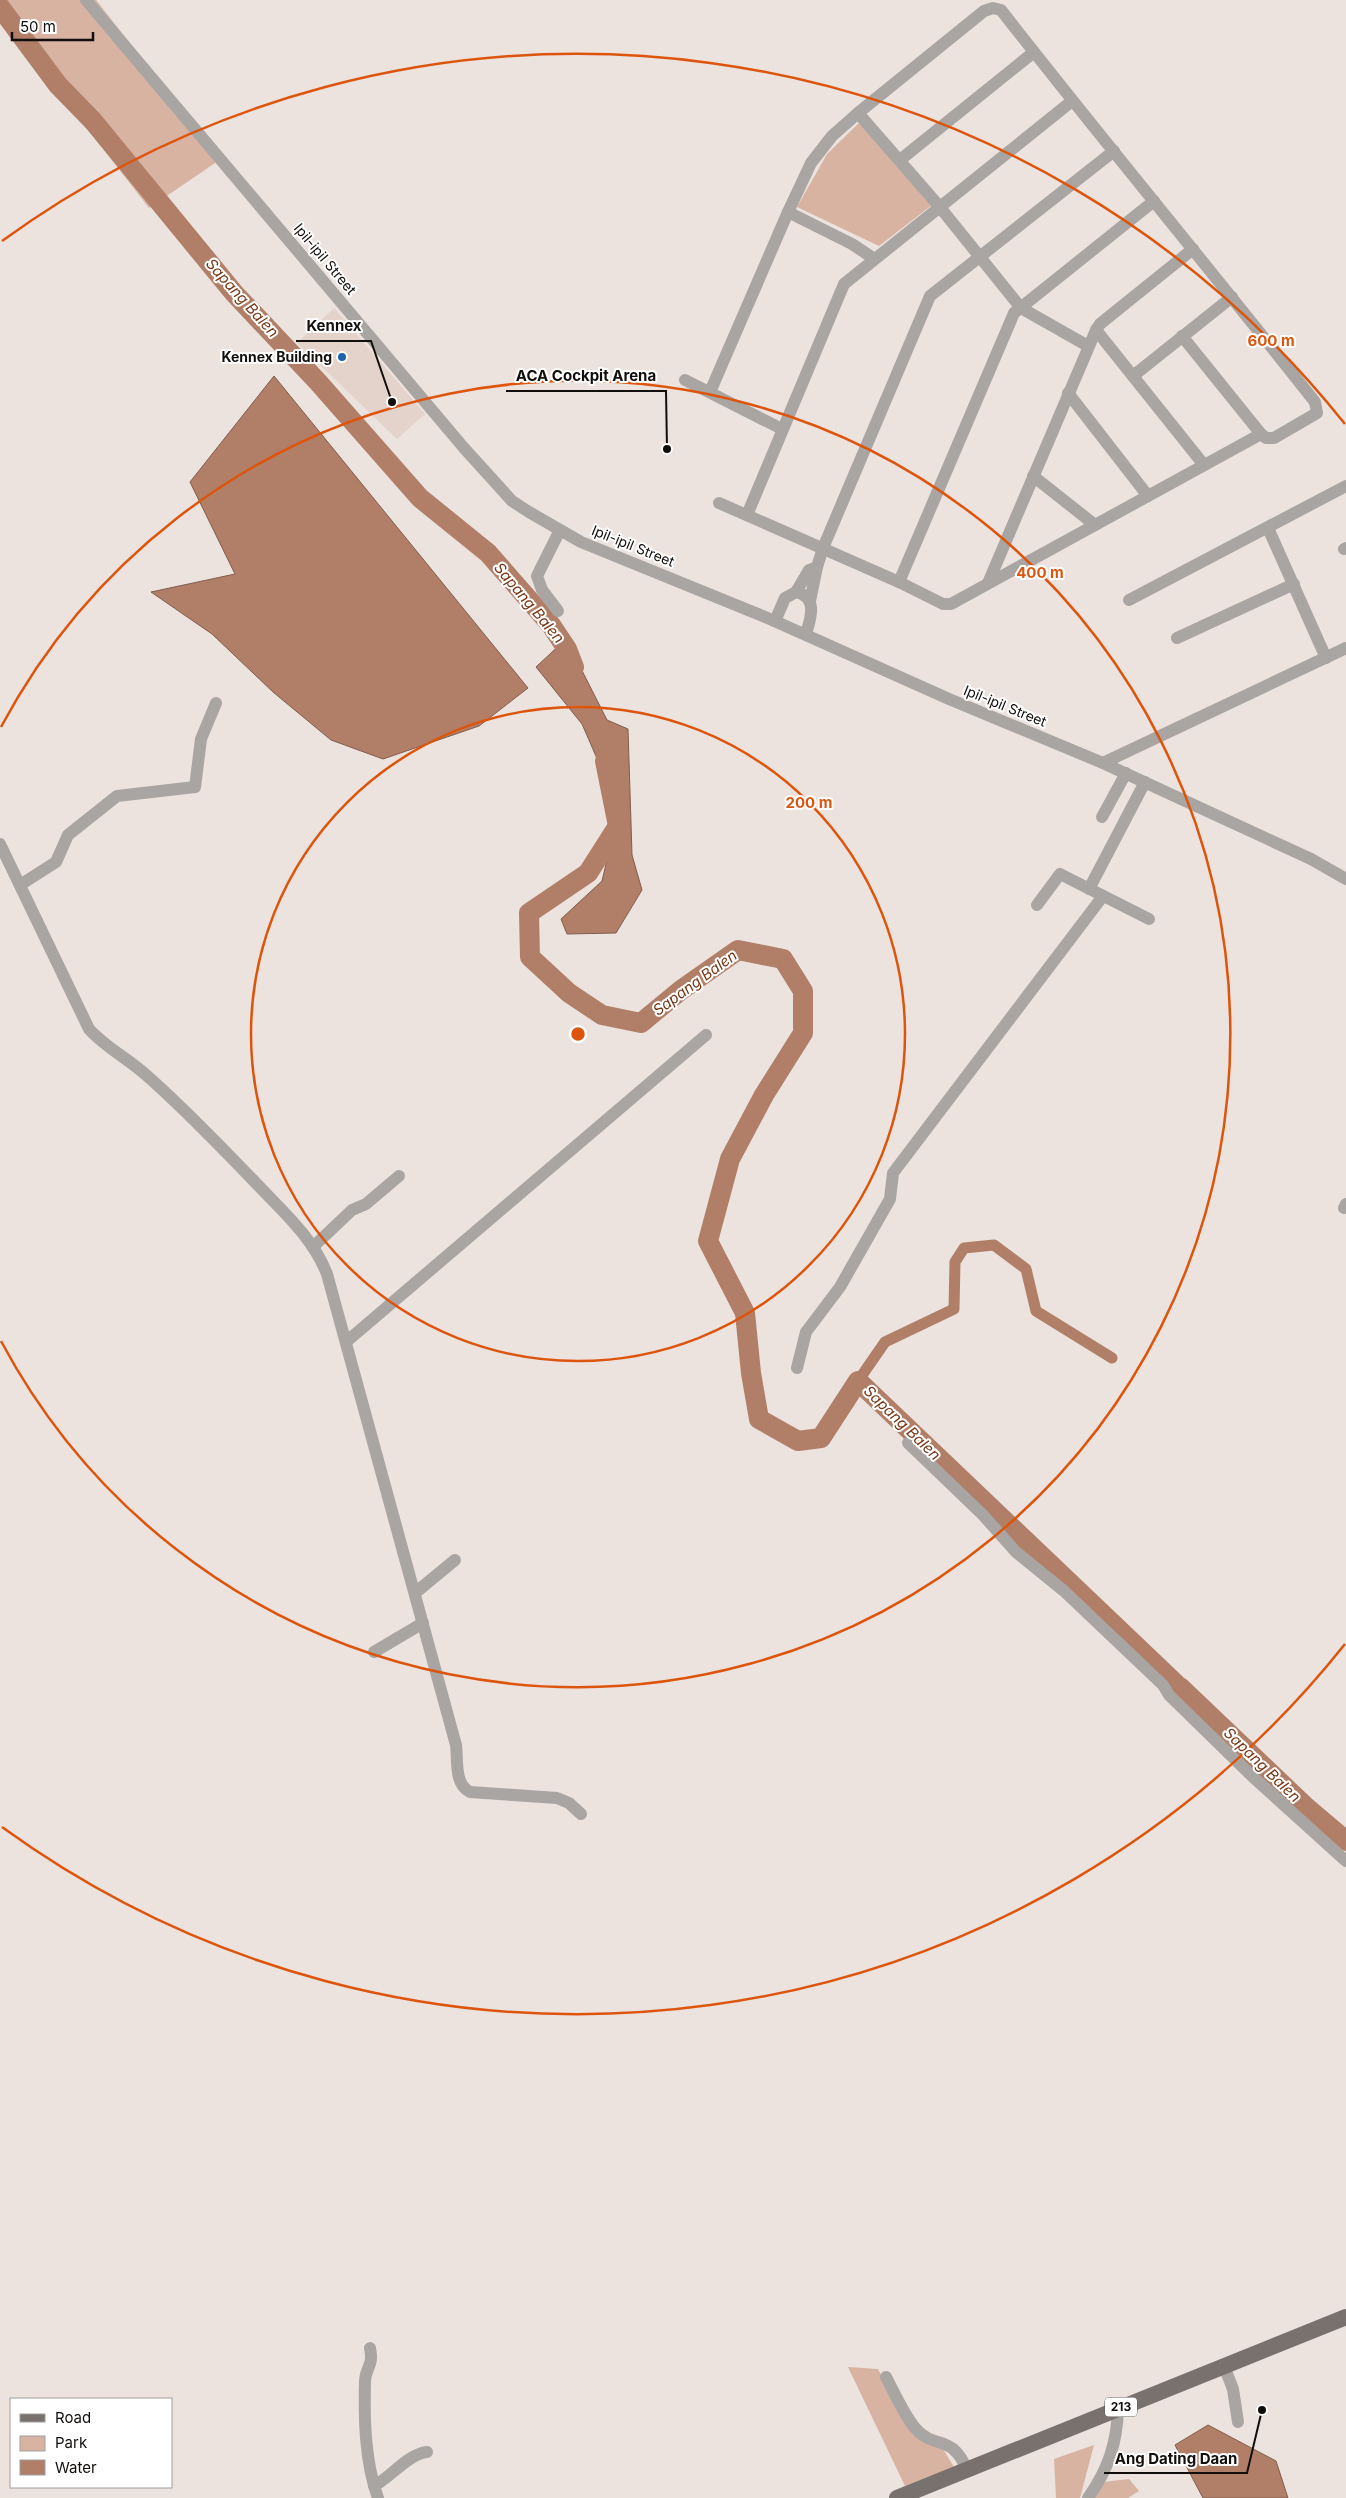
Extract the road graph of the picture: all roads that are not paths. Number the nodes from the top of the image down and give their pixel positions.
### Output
1 (86, 0) edge
2 (1034, 52) junction
3 (1072, 101) junction
4 (858, 113) junction
5 (1114, 151) junction
6 (900, 160) junction
7 (1154, 201) junction
8 (939, 206) junction
9 (788, 212) junction
10 (1193, 249) junction
11 (981, 256) junction
12 (873, 258) junction
13 (1232, 296) junction
14 (1021, 308) junction
15 (1096, 330) junction
16 (1182, 336) junction
17 (1088, 346) junction
18 (1132, 376) junction
19 (685, 380) dead end
20 (710, 392) junction
21 (1068, 393) junction
22 (782, 430) junction
23 (1261, 434) junction
24 (1204, 465) junction
25 (1033, 476) junction
26 (1346, 486) edge
27 (1148, 496) junction
28 (719, 503) dead end
29 (747, 515) junction
30 (1095, 525) junction
31 (1268, 528) junction
32 (560, 530) junction
33 (823, 548) junction
34 (817, 567) junction
35 (899, 582) junction
36 (988, 583) junction
37 (1294, 584) junction
38 (796, 592) junction
39 (1129, 600) dead end
40 (810, 601) junction
41 (558, 611) dead end
42 (775, 621) junction
43 (806, 634) junction
44 (1177, 638) dead end
45 (1346, 648) edge
46 (1326, 658) junction
47 (216, 703) dead end
48 (1103, 762) junction
49 (1126, 773) junction
50 (1145, 782) junction
51 (1102, 817) dead end
52 (0, 844) edge
53 (4, 864) edge
54 (1346, 879) edge
55 (20, 885) junction
56 (1089, 889) junction
57 (1103, 896) junction
58 (1037, 905) dead end
59 (1149, 919) dead end
60 (706, 1035) dead end
61 (398, 1176) dead end
62 (314, 1246) junction
63 (346, 1342) junction
64 (798, 1368) dead end
65 (908, 1443) dead end
66 (454, 1560) dead end
67 (415, 1593) junction
68 (423, 1623) junction
69 (374, 1652) dead end
70 (581, 1814) dead end
71 (1346, 1861) edge
72 (1346, 2317) edge
73 (370, 2348) dead end
74 (1224, 2366) junction
75 (886, 2377) dead end
76 (1118, 2409) junction
77 (1238, 2422) dead end
78 (427, 2452) dead end
79 (966, 2470) junction
80 (376, 2492) edge
81 (897, 2498) edge
82 (1088, 2498) edge

1 - 32 street, Ipil-ipil Street
2 - 3 street
2 - 4 street
2 - 6 street
3 - 5 street
3 - 8 street
4 - 6 street
4 - 9 street
5 - 7 street
5 - 11 street
6 - 8 street
7 - 10 street
7 - 14 street
8 - 11 street
8 - 12 street
9 - 12 street
9 - 20 street
10 - 13 street
10 - 15 street
11 - 14 street
11 - 33 street
12 - 22 street
13 - 16 street
13 - 23 street
14 - 17 street
14 - 35 street
15 - 17 street
15 - 18 street
16 - 18 street
16 - 23 street
17 - 21 street
18 - 24 street
19 - 20 street
20 - 22 street
21 - 25 street
21 - 27 street
22 - 29 street
23 - 24 street
24 - 27 street
25 - 30 street
25 - 36 street
26 - 31 street
27 - 30 street
28 - 29 street
29 - 33 street
30 - 36 street
31 - 37 street
31 - 39 street
32 - 41 street
32 - 42 street, Ipil-ipil Street
33 - 34 street
33 - 35 street
34 - 38 street
34 - 40 street
35 - 36 street
37 - 44 street
37 - 46 street
38 - 40 street
38 - 42 street
40 - 43 street
42 - 43 street, Ipil-ipil Street
43 - 48 street, Ipil-ipil Street
45 - 46 street
46 - 48 street
47 - 55 street
48 - 49 street, Ipil-ipil Street
49 - 50 street, Ipil-ipil Street
49 - 51 street
50 - 54 street, Ipil-ipil Street
50 - 56 street
52 - 53 street
53 - 55 street
55 - 62 street
56 - 57 street
56 - 58 street
57 - 59 street
57 - 64 street
60 - 63 street
61 - 62 street
62 - 63 street
63 - 67 street
65 - 71 street
66 - 67 street
67 - 68 street
68 - 69 street
68 - 70 street
72 - 74 main road, 213
73 - 80 street
74 - 76 main road, 213
74 - 77 street
75 - 79 street
76 - 79 main road, 213
76 - 82 street
78 - 80 street
79 - 81 main road, 213

